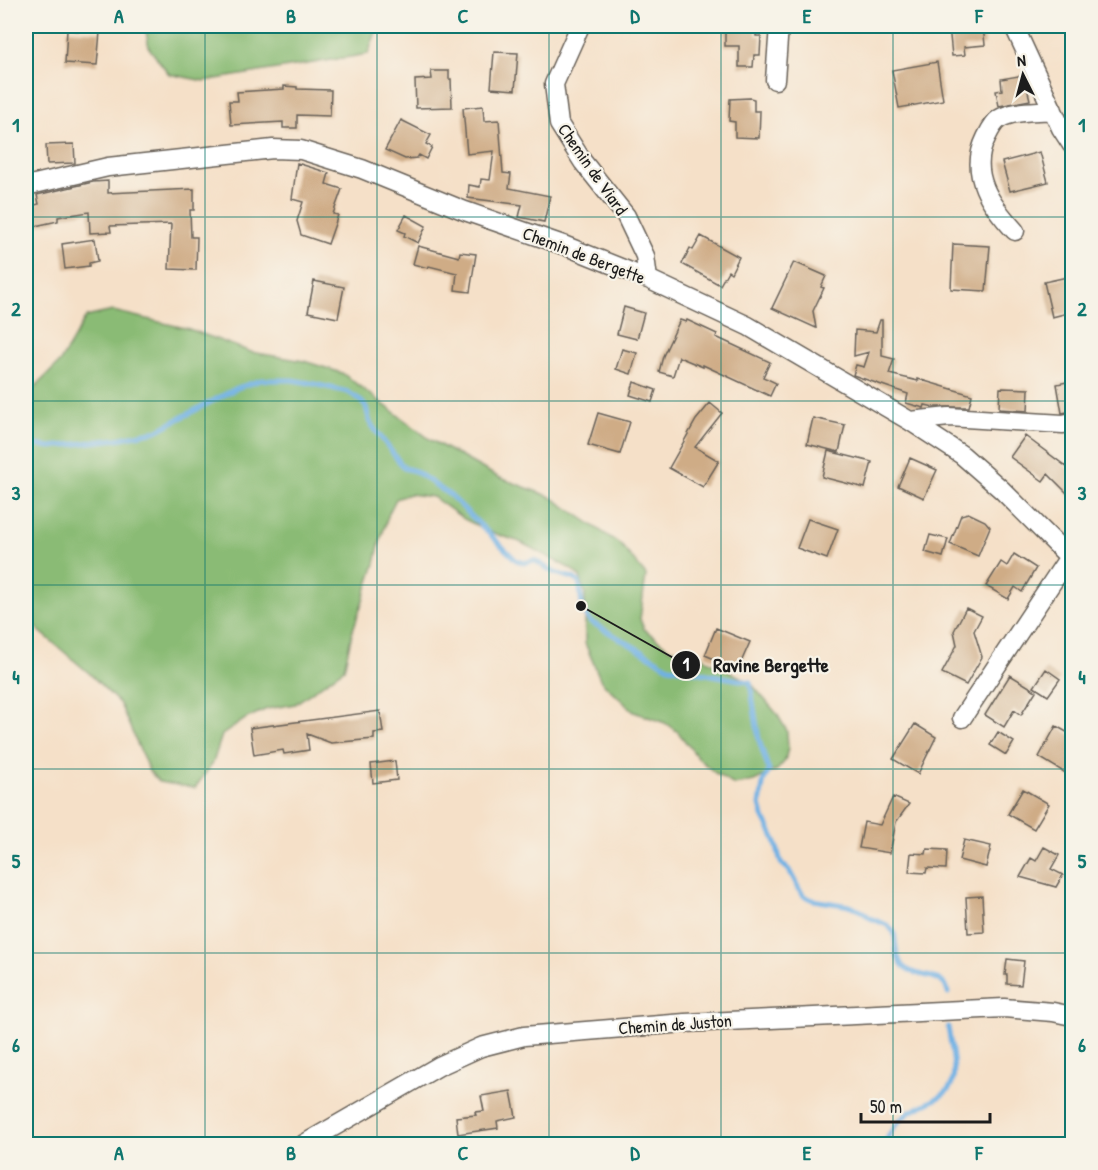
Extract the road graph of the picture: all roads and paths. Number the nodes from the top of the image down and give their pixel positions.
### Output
1 (580, 26) edge
2 (779, 26) edge
3 (1014, 26) edge
4 (775, 80) dead end
5 (1053, 110) junction
6 (1072, 145) edge
7 (26, 186) edge
8 (1015, 231) dead end
9 (648, 279) junction
10 (910, 421) junction
11 (1072, 422) edge
12 (1071, 558) edge
13 (962, 718) dead end
14 (1072, 1016) edge
15 (304, 1144) edge

1 - 9 street, Chemin de Viard
2 - 4 street
3 - 5 street
5 - 6 street
5 - 8 street
7 - 9 street, Chemin de Bergette
9 - 10 street, Chemin de Bergette
10 - 11 street
10 - 12 street, Chemin de Bergette
12 - 13 street
14 - 15 street, Chemin de Juston

